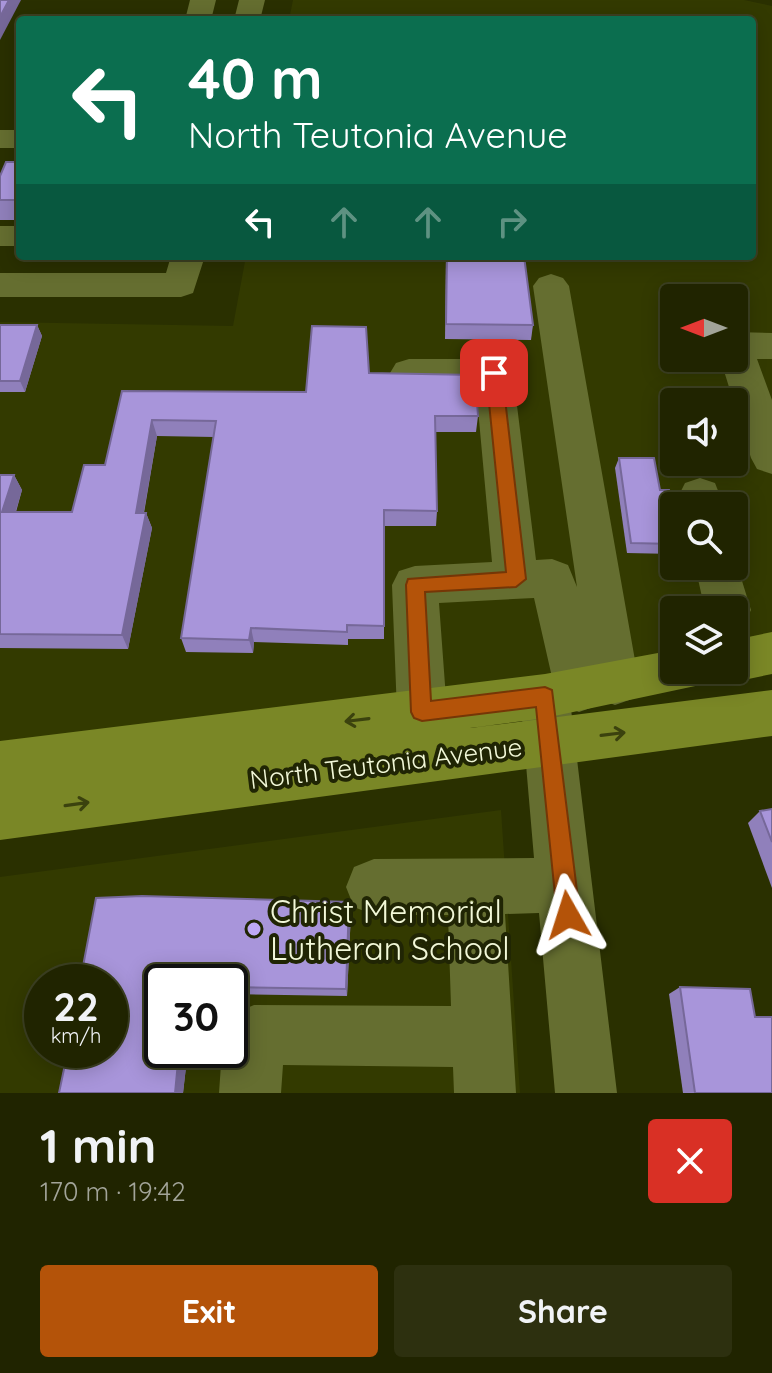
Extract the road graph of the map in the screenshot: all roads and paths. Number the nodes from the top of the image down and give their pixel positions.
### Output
1 (187, 260) edge
2 (0, 285) edge
3 (551, 286) dead end
4 (772, 346) edge
5 (409, 373) edge
6 (772, 458) edge
7 (516, 579) junction
8 (660, 677) edge
9 (572, 703) junction
10 (422, 712) junction
11 (772, 713) edge
12 (0, 766) edge
13 (0, 814) edge
14 (565, 885) junction
15 (374, 887) dead end
16 (475, 887) junction
17 (484, 1065) edge
18 (250, 1093) edge
19 (586, 1093) edge

1 - 2 street
3 - 9 street
4 - 6 street
5 - 7 street
7 - 9 street
7 - 10 street
8 - 9 main road, North Teutonia Avenue
9 - 10 main road, North Teutonia Avenue
9 -> 11 main road, North Teutonia Avenue
13 -> 9 main road, North Teutonia Avenue
9 - 14 street
10 -> 12 main road, North Teutonia Avenue
14 - 16 street
14 - 19 street
15 - 16 street
16 - 17 street
17 - 18 street

